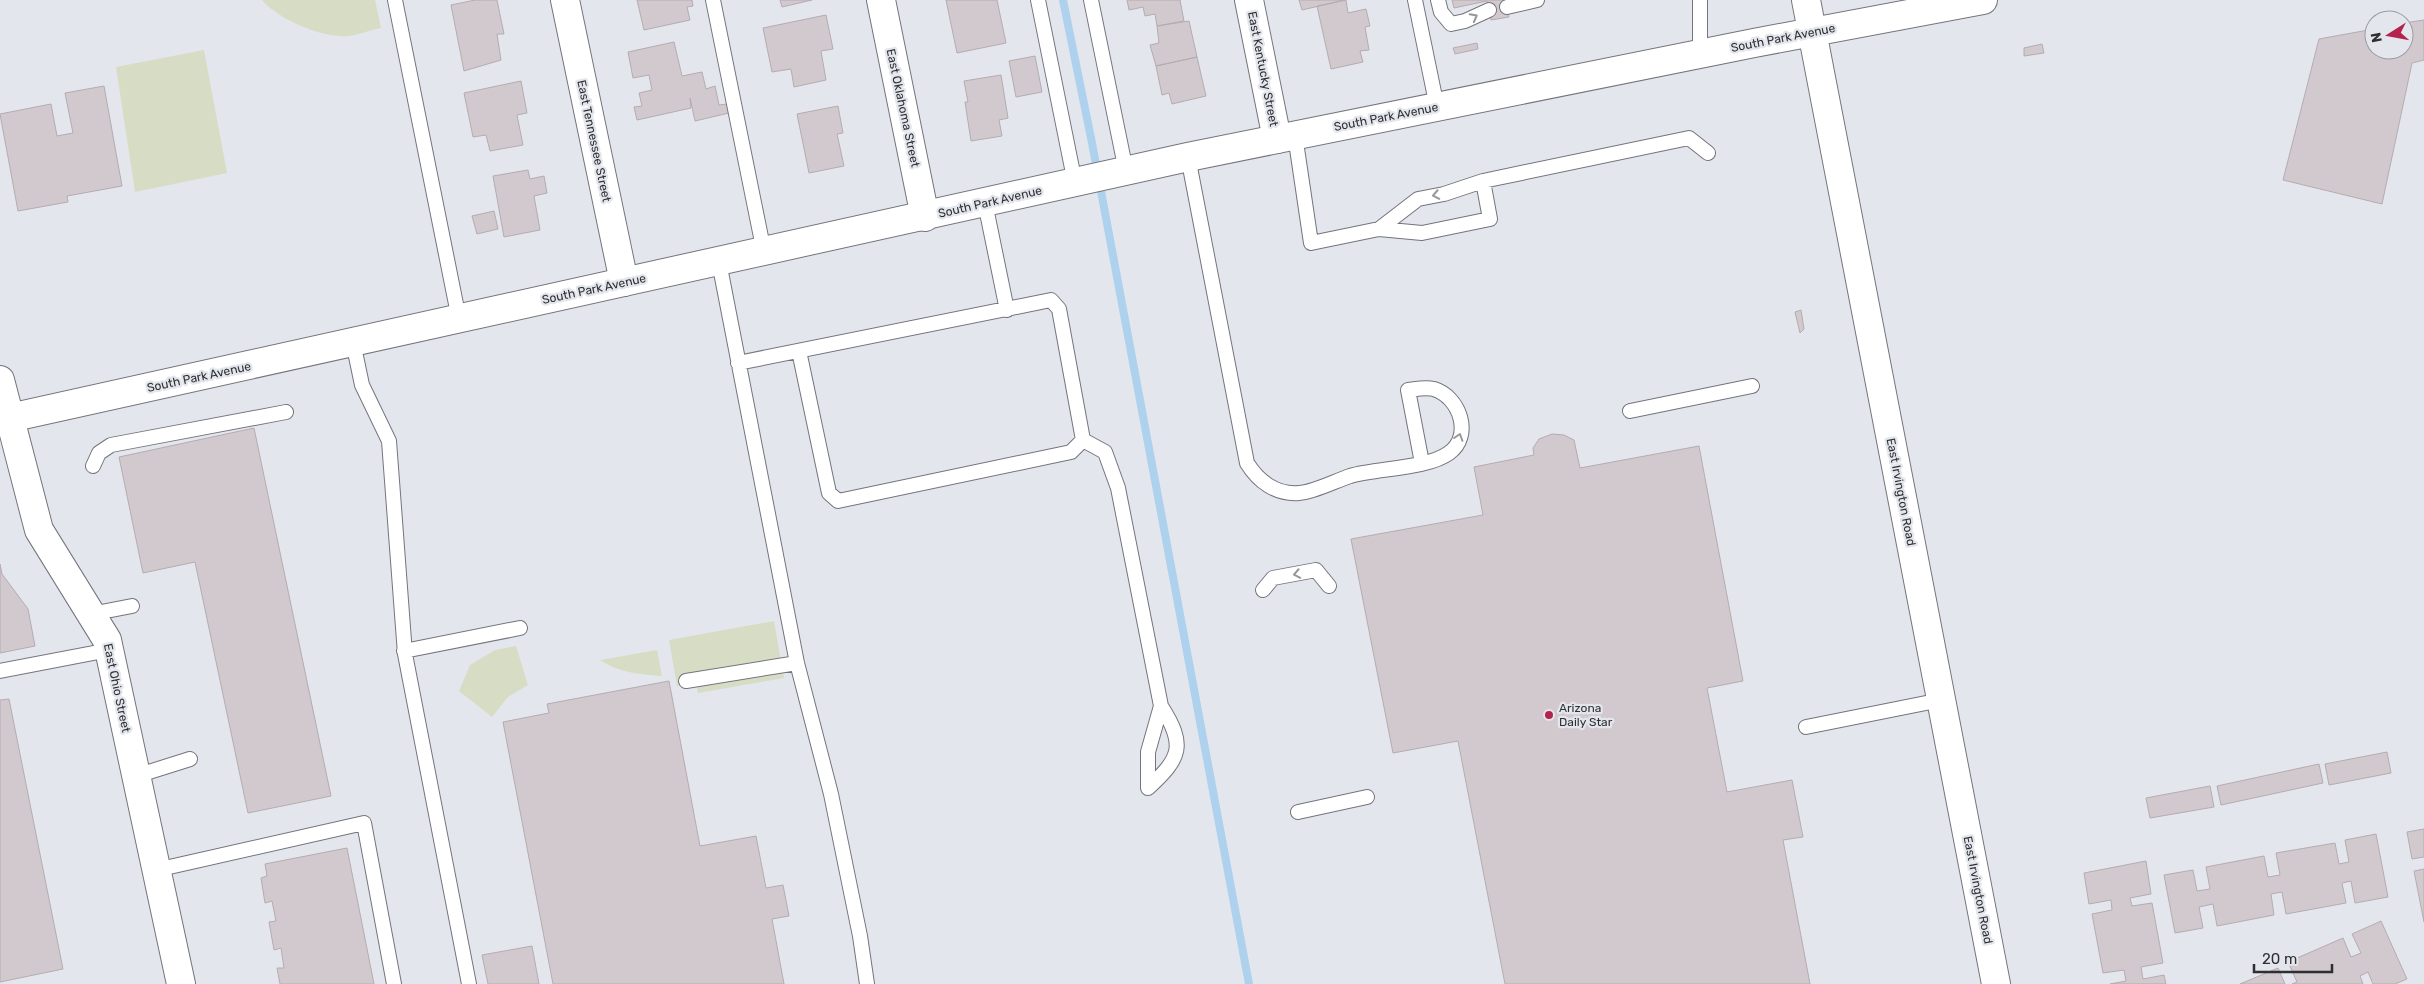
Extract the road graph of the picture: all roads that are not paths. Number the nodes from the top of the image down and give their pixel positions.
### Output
1 (395, 0) edge
2 (565, 0) edge
3 (713, 0) edge
4 (881, 0) edge
5 (1038, 0) edge
6 (1091, 0) edge
7 (1249, 0) edge
8 (1415, 0) edge
9 (1438, 0) edge
10 (1537, 0) edge
11 (1700, 0) edge
12 (1806, 0) edge
13 (1983, 0) edge
14 (1507, 6) dead end
15 (1489, 10) dead end
16 (1812, 32) junction
17 (1700, 54) junction
18 (1437, 107) junction
19 (1286, 137) junction
20 (1708, 153) dead end
21 (1188, 157) junction
22 (1120, 172) junction
23 (1483, 181) junction
24 (1076, 182) junction
25 (986, 203) junction
26 (925, 217) junction
27 (1379, 229) junction
28 (764, 252) junction
29 (719, 262) junction
30 (624, 282) junction
31 (1007, 310) junction
32 (459, 319) junction
33 (353, 342) junction
34 (799, 351) junction
35 (738, 363) junction
36 (0, 380) edge
37 (1752, 386) dead end
38 (1630, 411) dead end
39 (286, 412) dead end
40 (4, 419) edge
41 (1083, 440) junction
42 (1422, 463) junction
43 (93, 466) dead end
44 (1329, 586) dead end
45 (1263, 590) dead end
46 (132, 606) dead end
47 (91, 614) junction
48 (520, 628) dead end
49 (109, 650) junction
50 (404, 650) junction
51 (797, 663) junction
52 (0, 671) edge
53 (686, 681) dead end
54 (1941, 700) junction
55 (1161, 706) junction
56 (1806, 728) dead end
57 (190, 760) dead end
58 (136, 776) junction
59 (1367, 797) dead end
60 (1298, 812) dead end
61 (156, 870) junction
62 (181, 984) edge
63 (394, 984) edge
64 (469, 984) edge
65 (867, 984) edge
66 (1996, 984) edge

1 - 32 lane
2 - 30 main road, East Tennessee Street
3 - 28 lane
4 - 26 main road, East Oklahoma Street
5 - 24 lane
6 - 22 lane
7 - 19 main road, East Kentucky Street
8 - 18 lane
9 -> 15 lane
10 - 14 lane
11 - 17 lane
12 - 16 main road, East Irvington Road
13 - 16 main road, South Park Avenue
16 - 17 main road, South Park Avenue
16 - 54 main road, East Irvington Road
17 - 18 main road, South Park Avenue
18 - 19 main road, South Park Avenue
19 - 21 main road, South Park Avenue
19 - 27 lane
20 - 23 lane
21 - 22 main road, South Park Avenue
21 - 42 lane
22 - 24 main road, South Park Avenue
23 -> 27 lane
23 - 27 lane
24 - 25 main road, South Park Avenue
25 - 26 main road, South Park Avenue
25 - 31 lane
26 - 28 main road, South Park Avenue
28 - 29 main road, South Park Avenue
29 - 30 main road, South Park Avenue
29 - 35 lane
30 - 32 main road, South Park Avenue
31 - 34 lane
31 - 41 lane
32 - 33 main road, South Park Avenue
33 - 40 main road, South Park Avenue
33 - 50 lane
34 - 35 lane
34 - 41 lane
35 - 51 lane
36 - 40 main road, East Ohio Street
37 - 38 lane
39 - 43 lane
40 - 47 main road, East Ohio Street
41 - 55 lane
42 -> 42 lane
44 -> 45 lane
46 - 47 lane
47 - 49 main road, East Ohio Street
48 - 50 lane
49 - 52 lane
49 - 58 main road, East Ohio Street
50 - 64 lane
51 - 53 lane
51 - 65 lane
54 - 56 lane
54 - 66 main road, East Irvington Road
55 - 55 lane
57 - 58 lane
58 - 61 main road, East Ohio Street
59 - 60 lane
61 - 62 main road, East Ohio Street
61 - 63 lane

